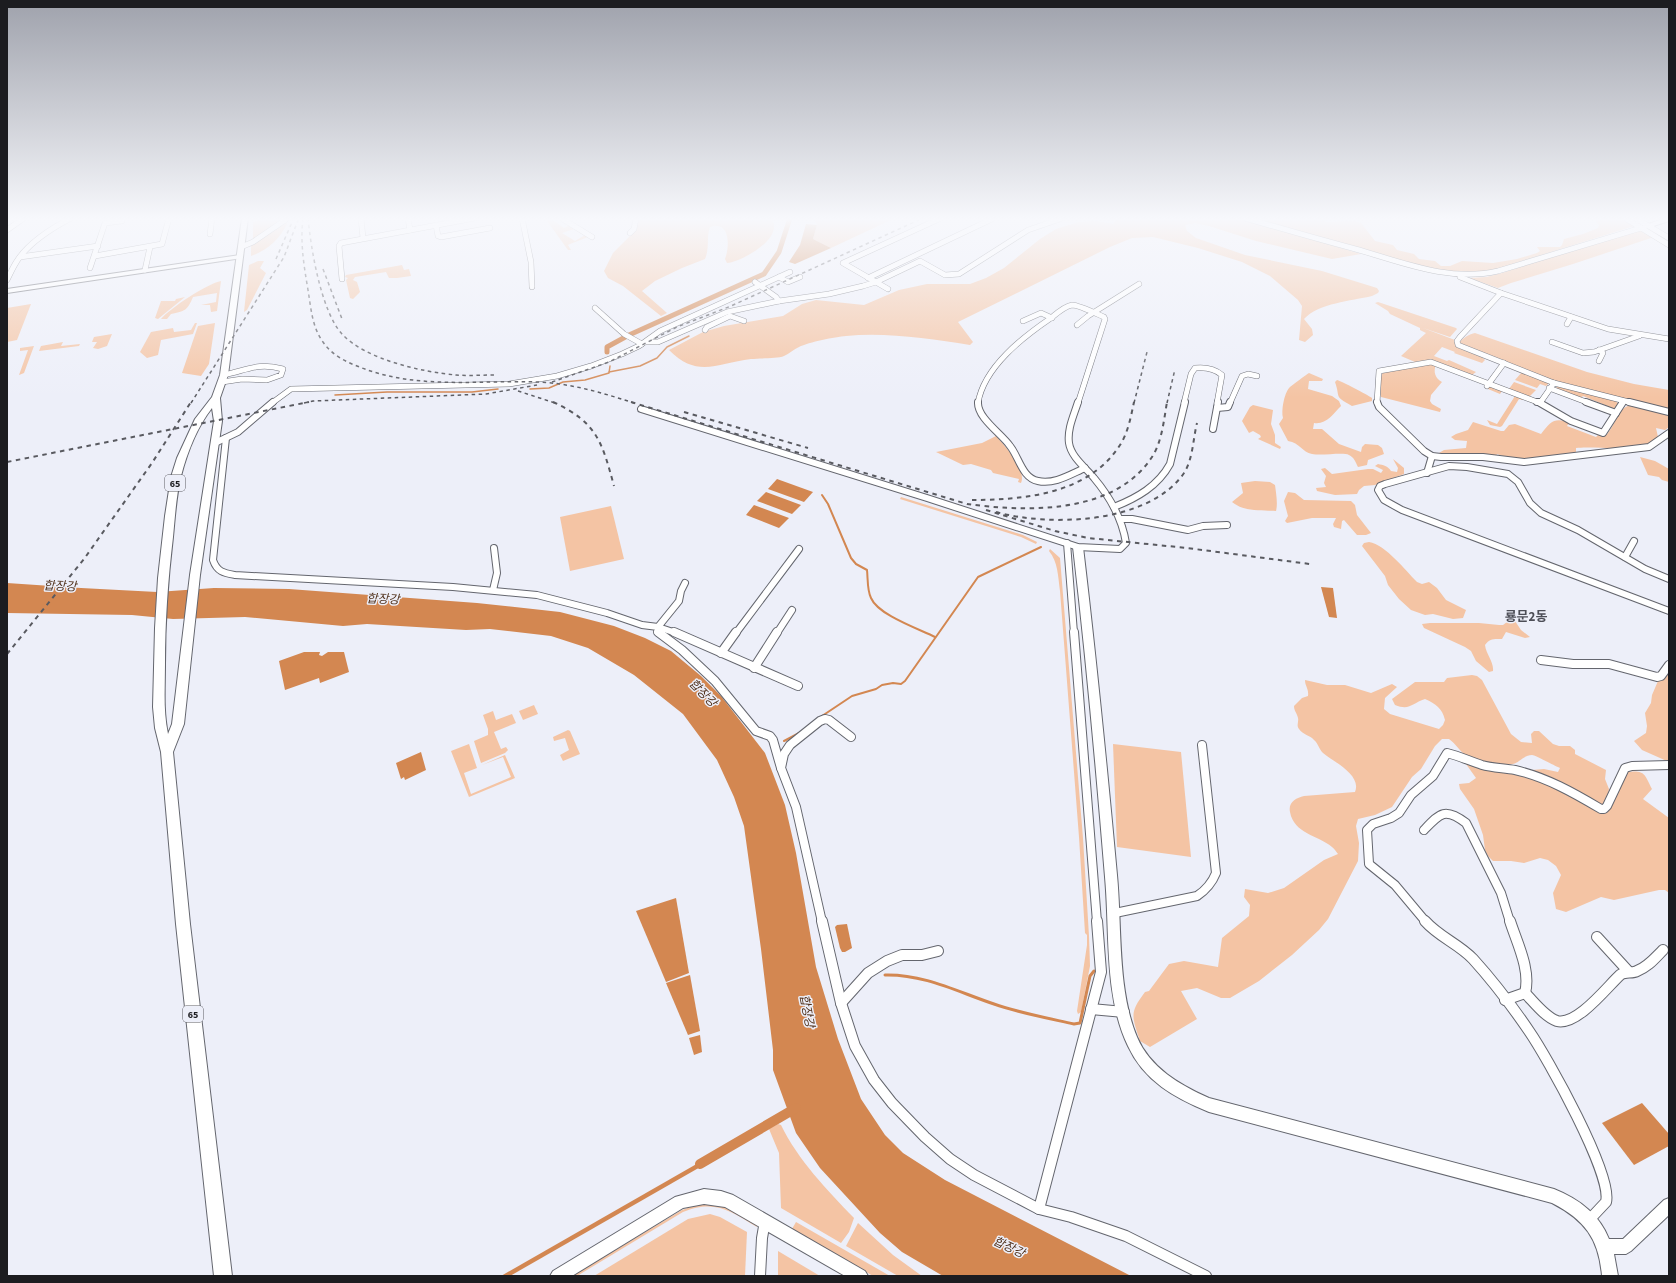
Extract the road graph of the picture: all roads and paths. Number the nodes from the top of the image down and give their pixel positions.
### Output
1 (93, 278) edge
2 (237, 278) edge
3 (532, 278) edge
4 (776, 278) edge
5 (781, 278) edge
6 (798, 278) edge
7 (868, 278) edge
8 (884, 278) edge
9 (1462, 278) edge
10 (876, 282) junction
11 (758, 284) junction
12 (1139, 284) dead end
13 (532, 287) dead end
14 (888, 289) dead end
15 (7, 291) edge
16 (1501, 293) junction
17 (779, 301) junction
18 (595, 308) dead end
19 (1094, 313) junction
20 (729, 314) junction
21 (1571, 317) junction
22 (1052, 318) junction
23 (744, 321) dead end
24 (1023, 321) dead end
25 (1567, 324) dead end
26 (1077, 325) dead end
27 (706, 330) dead end
28 (1641, 335) junction
29 (1669, 339) edge
30 (1552, 342) dead end
31 (644, 343) junction
32 (1599, 350) junction
33 (1599, 361) dead end
34 (1504, 364) junction
35 (1257, 376) dead end
36 (223, 378) junction
37 (1554, 383) junction
38 (1488, 385) junction
39 (1550, 388) junction
40 (216, 398) junction
41 (1623, 401) junction
42 (1540, 402) junction
43 (1217, 408) junction
44 (640, 409) dead end
45 (1669, 412) edge
46 (1616, 413) junction
47 (1213, 429) dead end
48 (1669, 432) edge
49 (226, 438) junction
50 (215, 443) junction
51 (1432, 456) junction
52 (1085, 468) junction
53 (1427, 473) junction
54 (1114, 507) junction
55 (1120, 519) junction
56 (1227, 525) dead end
57 (1634, 541) dead end
58 (1073, 545) junction
59 (494, 548) dead end
60 (799, 549) dead end
61 (1624, 557) junction
62 (1669, 580) edge
63 (686, 583) dead end
64 (493, 590) junction
65 (792, 610) dead end
66 (1669, 611) edge
67 (658, 627) junction
68 (721, 653) junction
69 (1541, 660) dead end
70 (1669, 665) edge
71 (754, 668) junction
72 (798, 686) dead end
73 (851, 737) dead end
74 (1202, 744) dead end
75 (167, 752) junction
76 (1669, 765) edge
77 (781, 768) junction
78 (1424, 830) dead end
79 (1115, 913) junction
80 (1597, 937) dead end
81 (1663, 950) dead end
82 (938, 951) dead end
83 (1629, 972) junction
84 (1525, 993) junction
85 (1505, 1000) junction
86 (841, 1003) junction
87 (1091, 1009) junction
88 (1124, 1012) junction
89 (1669, 1205) edge
90 (1039, 1209) junction
91 (1590, 1219) junction
92 (765, 1221) junction
93 (1605, 1247) junction
94 (223, 1276) edge
95 (558, 1276) edge
96 (760, 1276) edge
97 (860, 1276) edge
98 (1206, 1276) edge
99 (1610, 1276) edge

1 - 15 street
2 - 36 main road, 65
3 - 13 street
4 - 11 street
5 - 6 street
7 - 10 street
8 - 10 street
9 - 16 street
10 - 14 street
10 - 17 street
11 - 17 street
11 - 31 street
12 - 19 street
16 - 21 street
16 - 34 street
17 - 20 street
18 - 31 street
19 - 22 street
19 - 26 street
19 - 52 street
20 - 23 street
20 - 27 street
20 - 31 street
21 - 25 street
21 - 28 street
22 - 24 street
22 - 52 street
28 - 29 street
28 - 32 street
30 - 32 street
31 - 49 street
32 - 33 street
34 - 37 street
34 - 38 street
35 - 43 street
36 - 36 street
36 - 40 main road, 65
37 - 39 street
37 - 41 street
38 - 42 street
38 - 51 street
39 - 42 street
39 - 46 street
40 - 50 main road, 65
40 - 75 main road, 65
41 - 45 street
41 - 46 street
42 - 46 street
43 - 47 street
43 - 54 street
44 - 58 street
48 - 51 street
49 - 50 street
49 - 64 street
50 - 75 main road, 65
51 - 53 street
52 - 54 street
53 - 61 street
53 - 66 street
54 - 55 street
55 - 56 street
55 - 58 street
57 - 61 street
58 - 79 street
58 - 87 street
59 - 64 street
60 - 68 street
61 - 62 street
63 - 67 street
64 - 67 street
65 - 71 street
67 - 68 street
67 - 77 street
68 - 71 street
69 - 70 street
71 - 72 street
73 - 77 street
74 - 79 street
75 - 94 main road, 65
76 - 85 street
77 - 86 street
78 - 84 street
79 - 88 street
80 - 83 street
81 - 83 street
82 - 86 street
83 - 84 street
84 - 85 street
85 - 91 street
86 - 90 street
87 - 88 street
87 - 90 street
88 - 91 street
89 - 93 street
90 - 98 street
91 - 93 street
92 - 95 street
92 - 96 street
92 - 97 street
93 - 99 street

